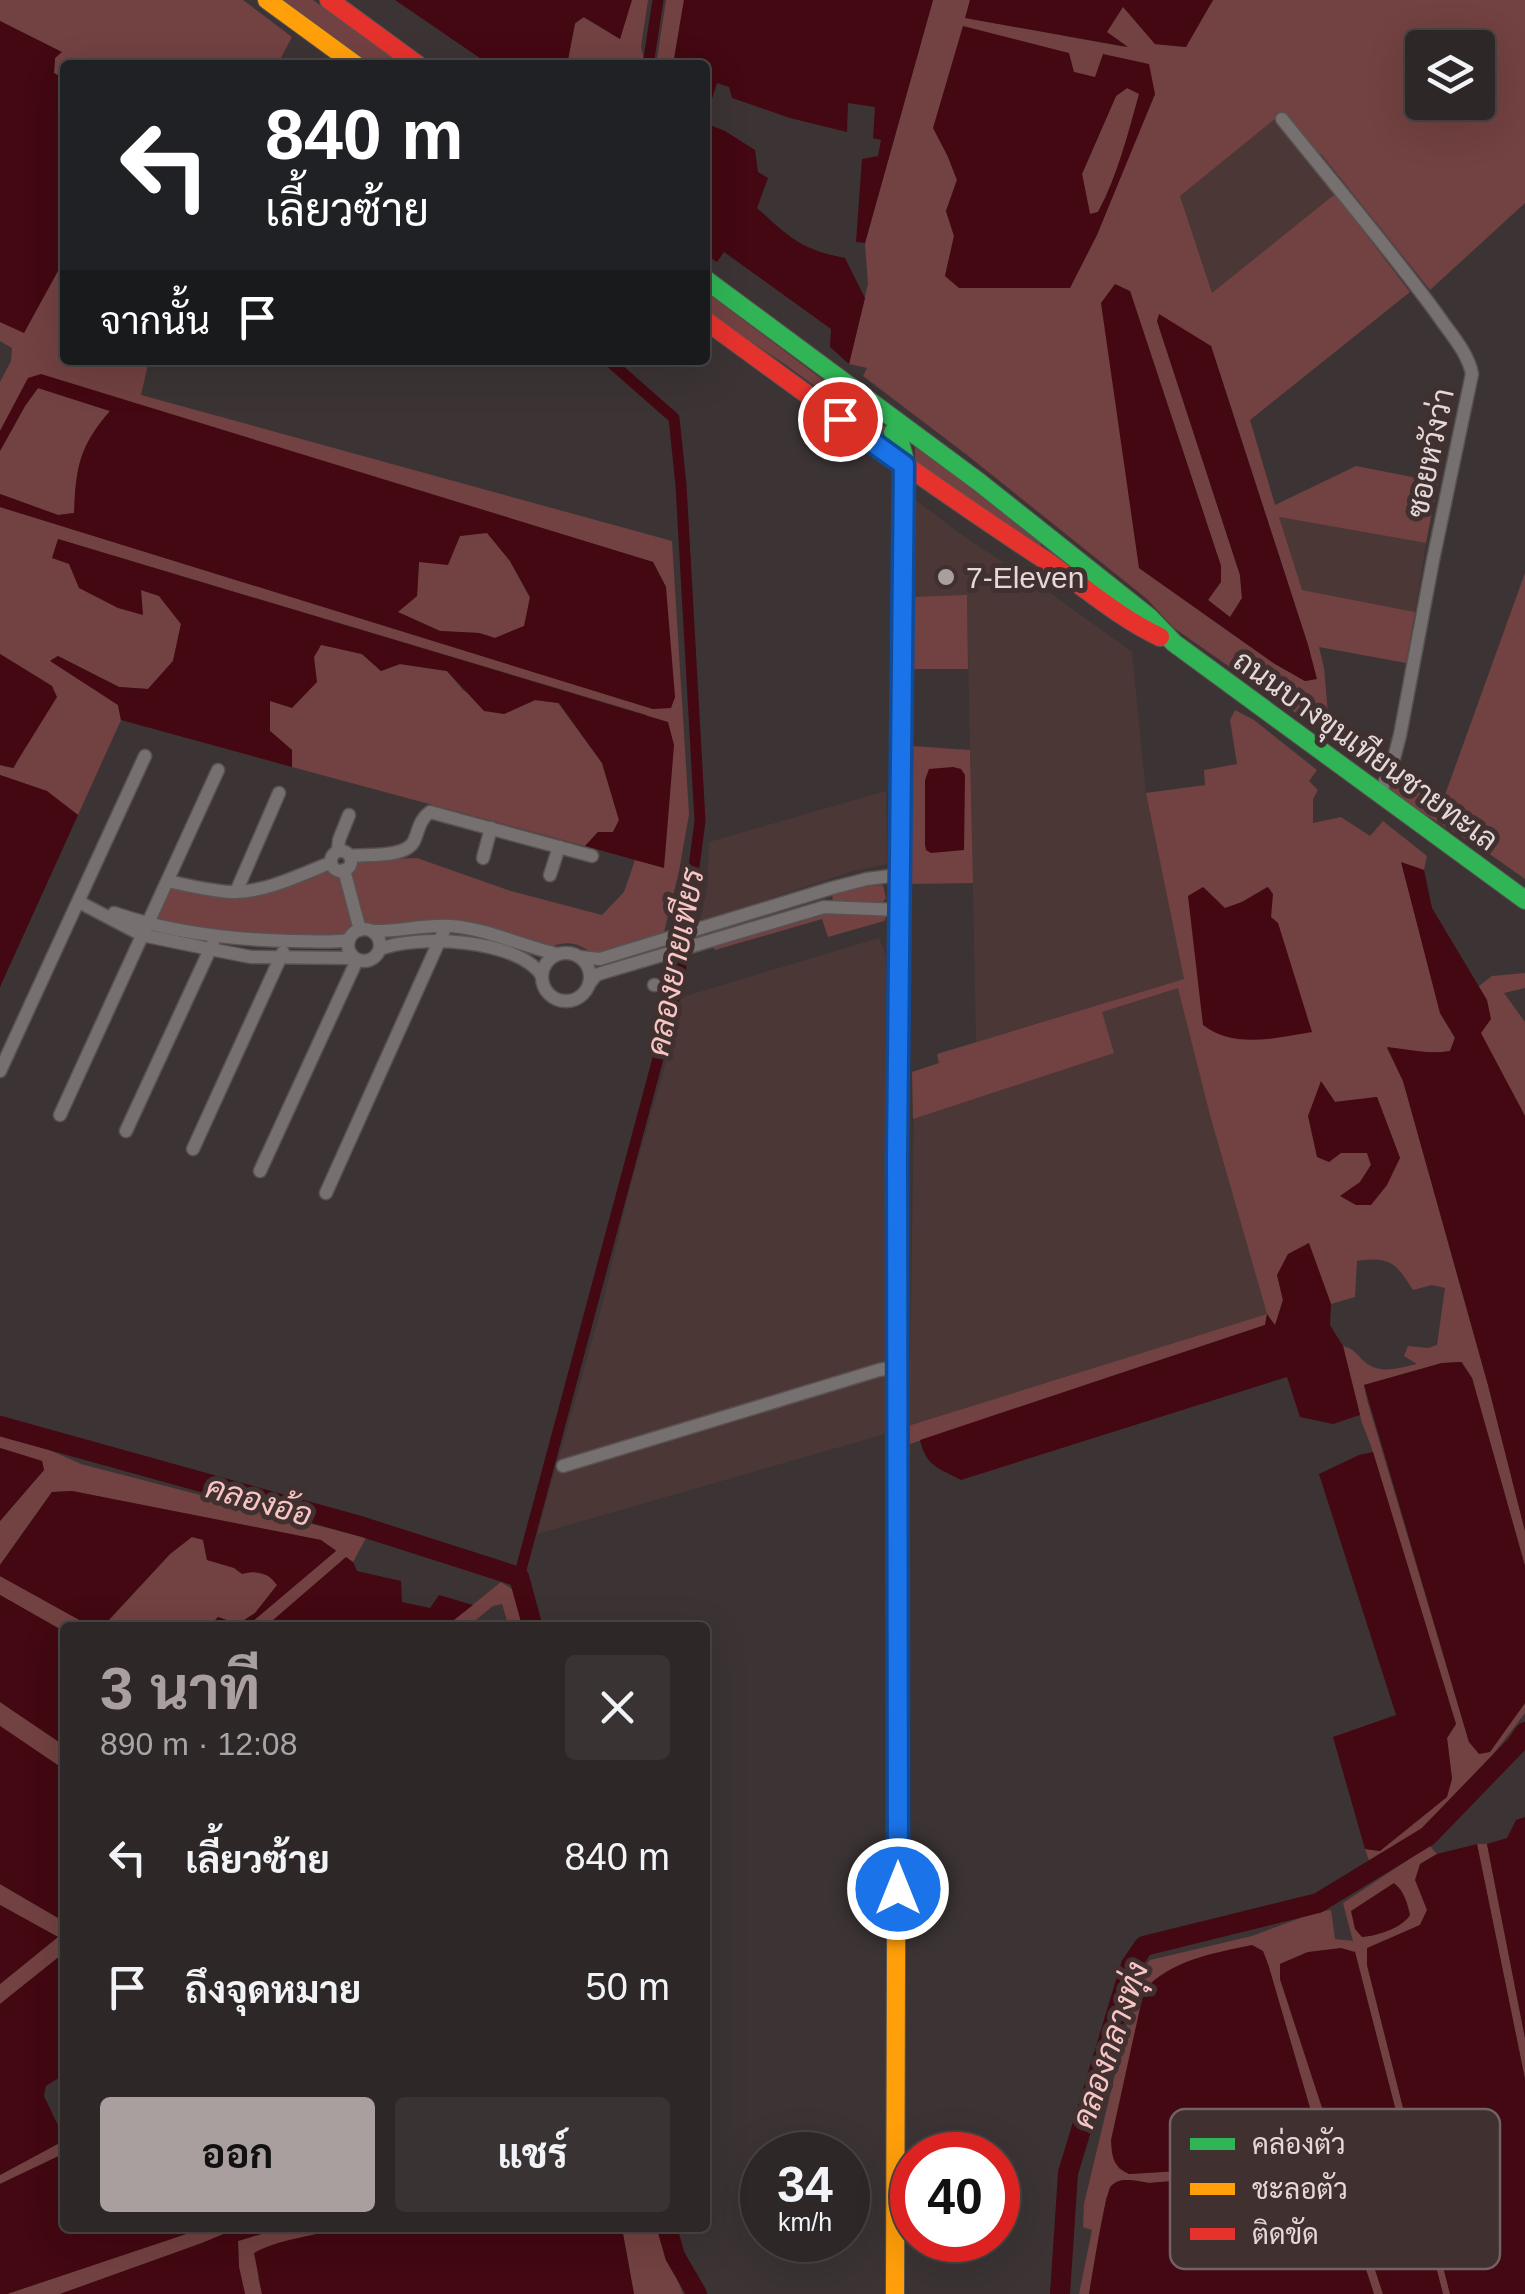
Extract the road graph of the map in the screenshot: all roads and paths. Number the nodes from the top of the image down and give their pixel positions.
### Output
1 (266, 0) edge
2 (329, 0) edge
3 (349, 60) edge
4 (411, 60) edge
5 (1282, 119) dead end
6 (710, 284) edge
7 (710, 324) edge
8 (878, 408) junction
9 (893, 432) junction
10 (868, 438) junction
11 (904, 465) junction
12 (1174, 643) junction
13 (145, 756) dead end
14 (218, 770) dead end
15 (279, 793) dead end
16 (1380, 794) junction
17 (349, 815) dead end
18 (491, 828) junction
19 (558, 846) junction
20 (344, 853) junction
21 (592, 856) dead end
22 (482, 858) dead end
23 (330, 864) junction
24 (344, 870) junction
25 (550, 875) dead end
26 (900, 875) junction
27 (168, 882) junction
28 (827, 890) junction
29 (236, 892) junction
30 (1525, 900) edge
31 (79, 902) junction
32 (834, 907) junction
33 (899, 910) junction
34 (748, 914) junction
35 (446, 926) junction
36 (752, 929) junction
37 (144, 930) junction
38 (366, 930) junction
39 (349, 940) junction
40 (441, 940) junction
41 (288, 941) junction
42 (213, 943) junction
43 (660, 948) junction
44 (380, 950) junction
45 (558, 954) junction
46 (280, 957) junction
47 (580, 957) junction
48 (355, 959) junction
49 (542, 976) junction
50 (590, 983) junction
51 (0, 1072) edge
52 (60, 1115) dead end
53 (126, 1131) dead end
54 (193, 1149) dead end
55 (260, 1171) dead end
56 (326, 1192) dead end
57 (897, 1367) junction
58 (563, 1466) dead end
59 (895, 2294) edge

1 - 3 main road
2 - 4 main road
5 - 16 street, ซอยหวังว่า
6 - 8 main road, ถนนบางขุนเทียนชายทะเล
7 - 10 main road, ถนนบางขุนเทียนชายทะเล
8 - 9 main road
8 - 12 main road, ถนนบางขุนเทียนชายทะเล
9 - 10 main road
9 - 11 main road
10 - 11 main road, ถนนบางขุนเทียนชายทะเล
11 - 12 main road, ถนนบางขุนเทียนชายทะเล
11 - 26 main road
12 - 16 main road, ถนนบางขุนเทียนชายทะเล
13 - 31 street
14 - 27 street
15 - 29 street
16 - 30 main road, ถนนบางขุนเทียนชายทะเล
17 - 20 street
18 - 19 street
18 - 20 street
18 - 22 street
19 - 21 street
19 - 25 street
20 - 23 street
20 - 24 street
23 - 24 street
23 - 29 street
24 - 38 street
26 - 28 street
26 - 33 main road
27 - 29 street
27 - 37 street
28 - 32 street
28 - 34 street
31 - 37 street
31 - 51 street
32 - 33 street
32 - 36 street
33 - 57 main road
34 - 36 street
34 - 43 street
35 - 38 street
35 - 40 street
35 - 45 street
36 - 43 street
37 - 42 street
37 - 52 street
38 - 39 street
38 - 44 street
39 - 41 street
39 - 48 street
40 - 44 street
40 - 49 street
40 - 56 street
41 - 42 street
41 - 46 street
42 - 46 street
42 - 53 street
43 - 47 street
43 - 50 street
44 - 48 street
45 - 47 street
45 - 49 street
46 - 48 street
46 - 54 street
47 - 50 street
48 - 55 street
49 - 50 street
57 - 58 street
57 - 59 main road

